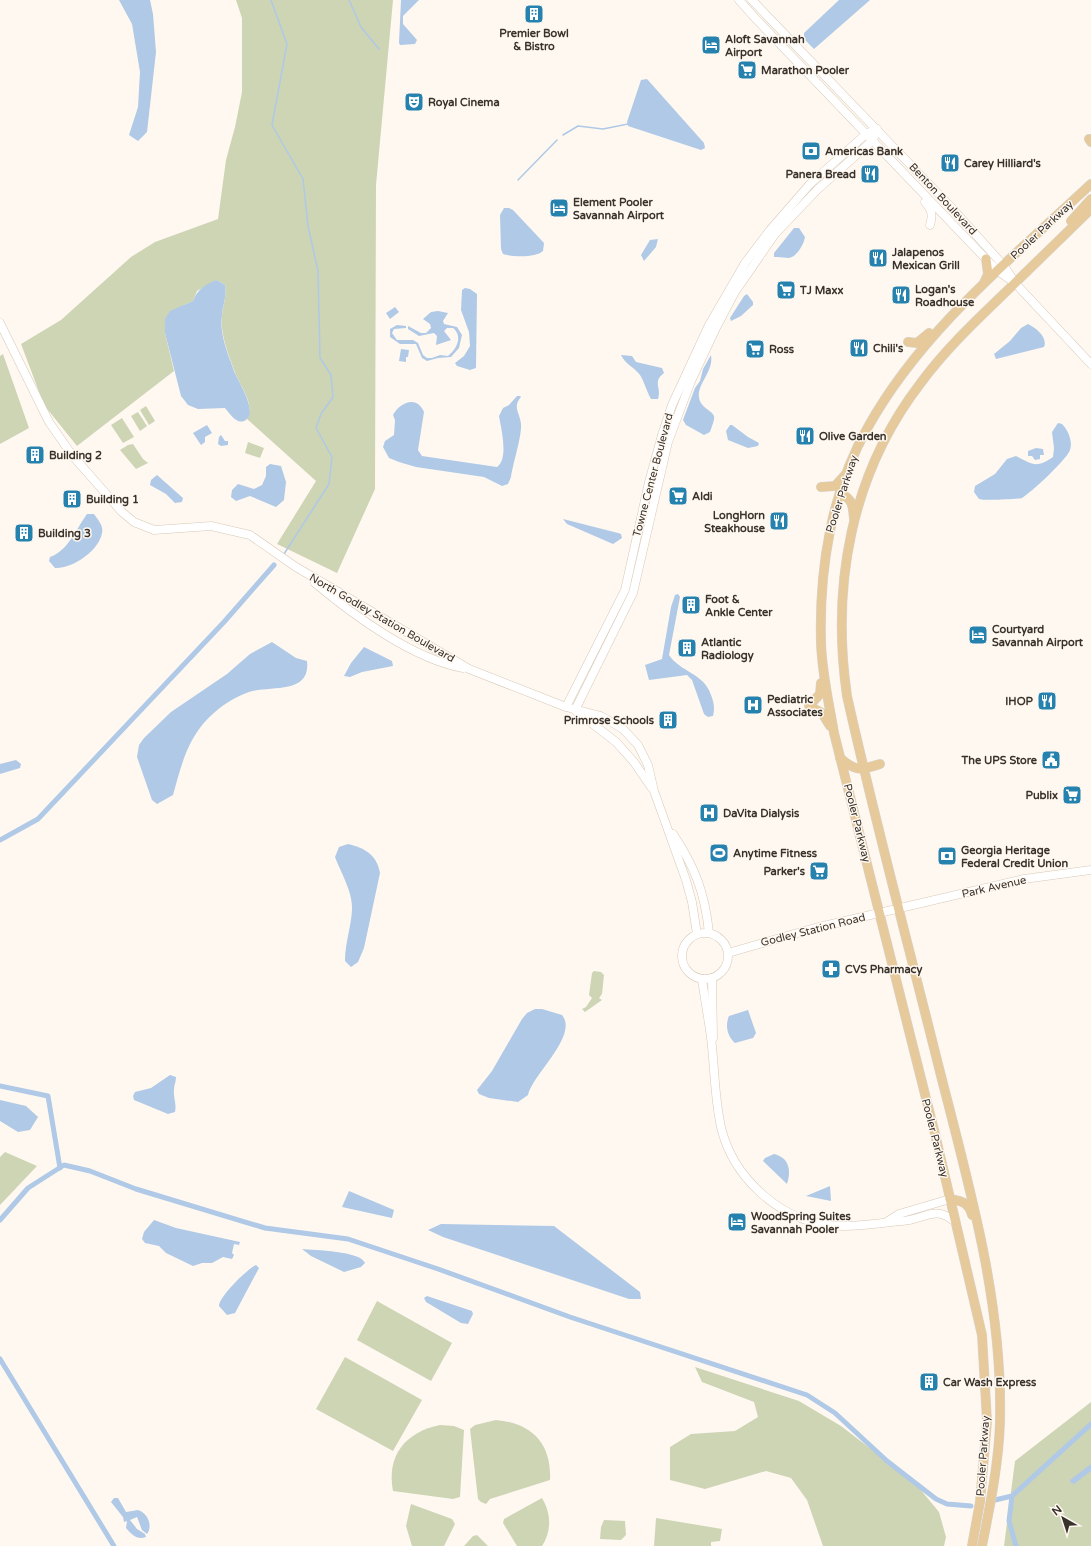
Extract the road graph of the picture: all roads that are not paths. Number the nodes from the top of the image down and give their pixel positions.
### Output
1 (739, 0) edge
2 (752, 0) edge
3 (877, 129) junction
4 (866, 134) junction
5 (872, 140) junction
6 (849, 155) junction
7 (898, 167) junction
8 (833, 169) junction
9 (1091, 184) edge
10 (1091, 199) edge
11 (1091, 209) edge
12 (950, 222) junction
13 (1057, 242) junction
14 (986, 259) junction
15 (1001, 268) junction
16 (1015, 283) junction
17 (982, 287) junction
18 (969, 299) junction
19 (0, 323) edge
20 (1091, 364) edge
21 (909, 366) junction
22 (848, 471) junction
23 (821, 487) dead end
24 (841, 494) junction
25 (854, 522) junction
26 (296, 567) junction
27 (822, 650) junction
28 (469, 669) junction
29 (566, 707) junction
30 (575, 710) junction
31 (834, 733) junction
32 (858, 743) junction
33 (840, 758) junction
34 (880, 764) junction
35 (864, 769) junction
36 (869, 790) junction
37 (654, 791) junction
38 (668, 825) junction
39 (1091, 870) edge
40 (899, 909) junction
41 (878, 913) junction
42 (709, 933) junction
43 (697, 934) junction
44 (728, 952) junction
45 (712, 978) junction
46 (702, 979) junction
47 (712, 1045) junction
48 (950, 1199) junction
49 (887, 1221) junction
50 (955, 1222) junction
51 (987, 1271) junction
52 (972, 1546) edge
53 (982, 1546) edge

1 - 4 street, Benton Boulevard
2 - 3 street, Benton Boulevard
3 - 4 street, Towne Center Boulevard
3 - 5 street, Towne Center Boulevard
3 - 15 street, Benton Boulevard
4 - 5 street, Benton Boulevard
4 - 6 street, Towne Center Boulevard
5 - 6 street, Towne Center Boulevard
5 - 7 street, Benton Boulevard
6 - 8 street, Towne Center Boulevard
7 - 12 street, Benton Boulevard
7 - 12 street, Benton Boulevard
8 - 29 street, Towne Center Boulevard
8 - 30 street, Towne Center Boulevard
9 - 15 main road, Pooler Parkway
10 - 13 main road
11 - 13 main road, Pooler Parkway
12 - 14 street, Benton Boulevard
13 - 16 main road, Pooler Parkway
14 - 15 street, Benton Boulevard
14 - 17 main road
15 - 16 street, Benton Boulevard
15 - 17 main road, Pooler Parkway
16 - 20 street, Benton Boulevard
16 - 25 main road, Pooler Parkway
17 - 18 main road, Pooler Parkway
18 - 21 main road, Pooler Parkway
18 - 21 main road
19 - 26 street, North Godley Station Boulevard
21 - 22 main road, Pooler Parkway
22 - 23 main road
22 - 24 main road, Pooler Parkway
24 - 25 main road
24 - 27 main road, Pooler Parkway
25 - 32 main road, Pooler Parkway
26 - 28 street, North Godley Station Boulevard
26 - 28 street, North Godley Station Boulevard
27 - 31 main road, Pooler Parkway
27 - 31 main road
28 - 29 street, North Godley Station Boulevard
29 - 30 street, North Godley Station Boulevard
30 - 37 street, North Godley Station Boulevard
30 - 37 street, North Godley Station Boulevard
31 - 33 main road, Pooler Parkway
32 - 34 main road
32 - 35 main road, Pooler Parkway
33 - 35 main road
33 - 41 main road, Pooler Parkway
34 - 35 main road
34 - 36 main road
35 - 36 main road, Pooler Parkway
36 - 40 main road, Pooler Parkway
37 - 38 street, North Godley Station Boulevard
38 - 42 street, North Godley Station Boulevard
38 - 43 street, North Godley Station Boulevard
39 - 40 street, Park Avenue
40 - 41 street, Godley Station Road
40 - 51 main road, Pooler Parkway
41 - 44 street, Godley Station Road
41 - 48 main road, Pooler Parkway
42 - 43 street
42 - 44 street
43 - 46 street
44 - 45 street
45 - 46 street
45 - 47 street
46 - 47 street
47 - 49 street
48 - 49 street
48 - 50 main road, Pooler Parkway
48 - 51 main road
49 - 50 street
50 - 52 main road, Pooler Parkway
51 - 53 main road, Pooler Parkway

